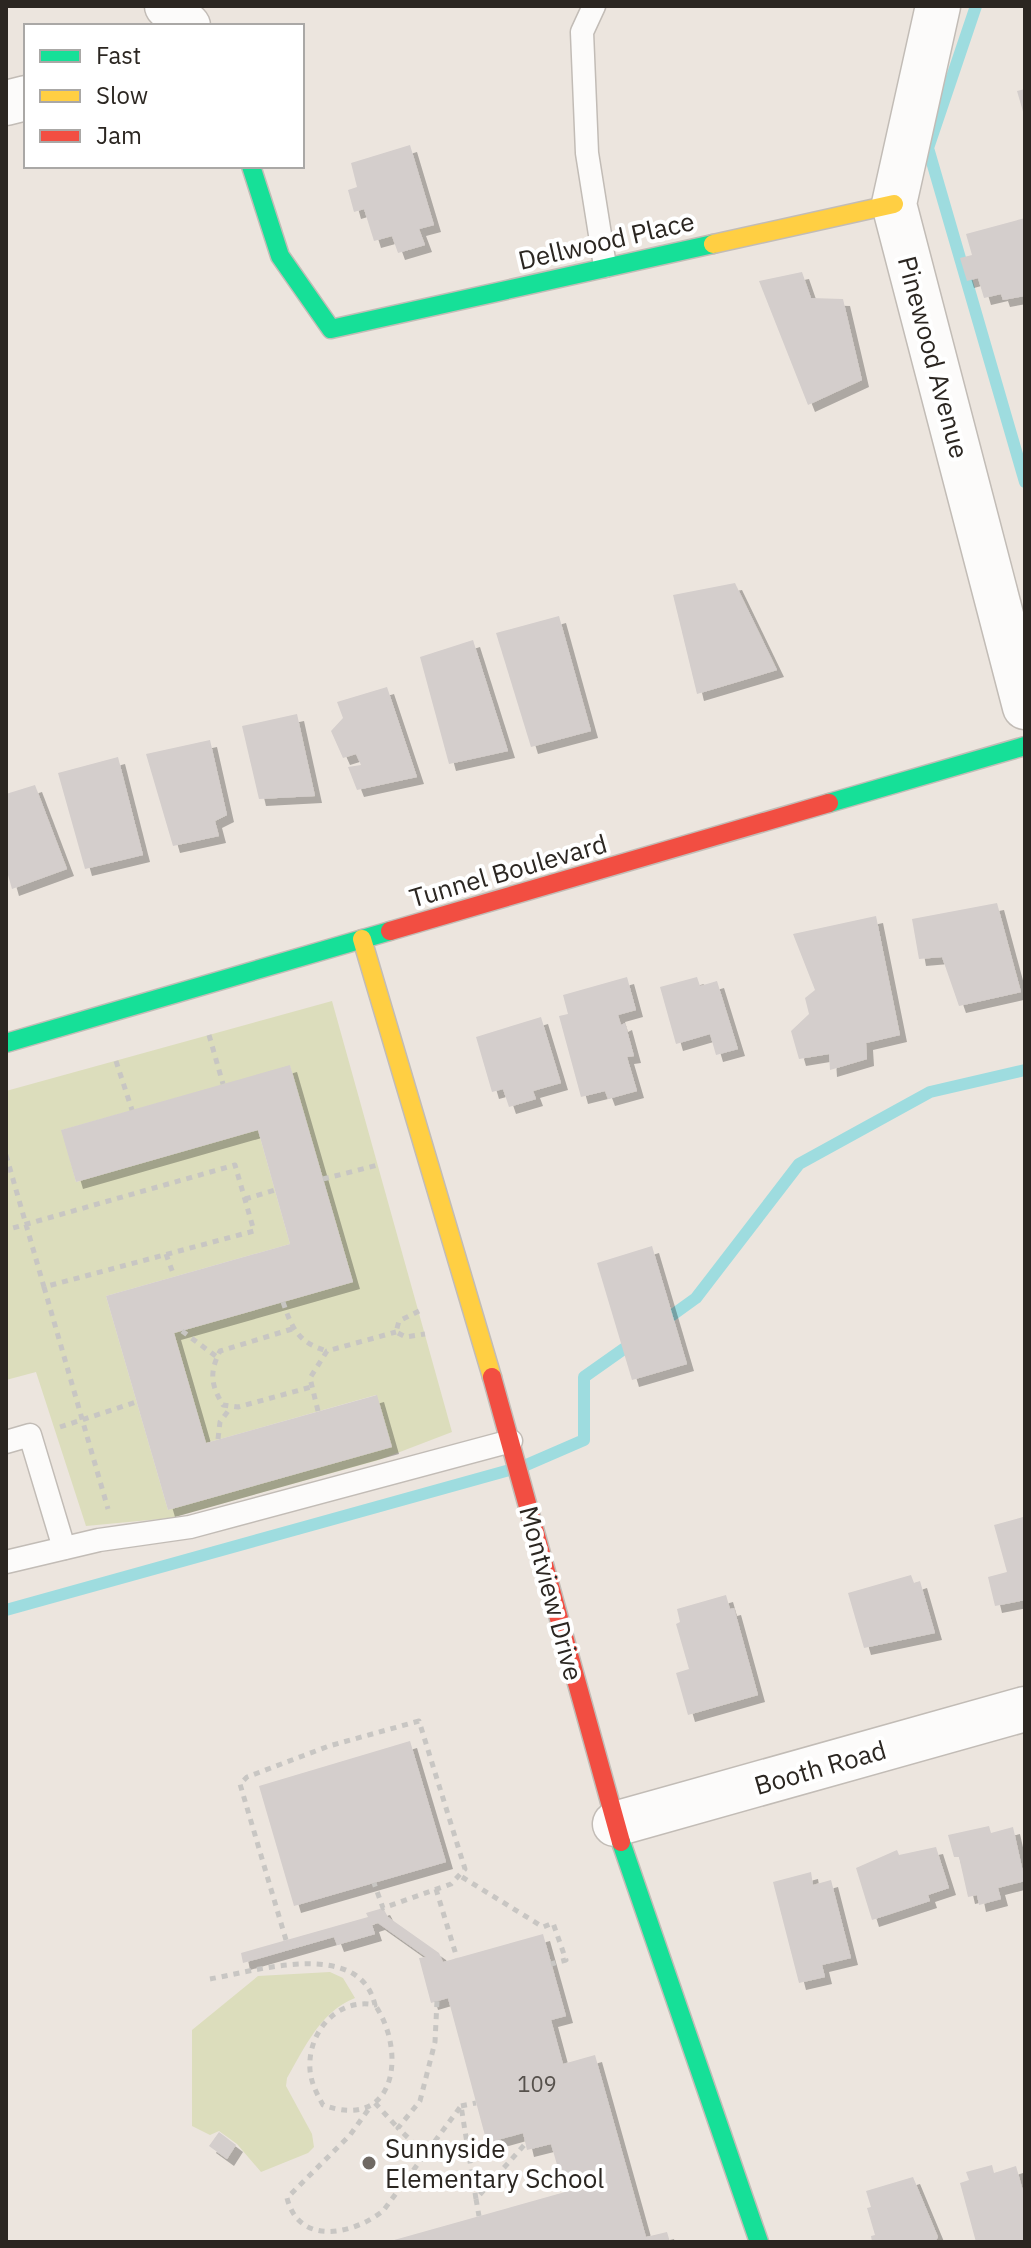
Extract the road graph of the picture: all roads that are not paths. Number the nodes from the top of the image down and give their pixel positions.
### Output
1 (167, 6) edge
2 (594, 6) edge
3 (938, 6) edge
4 (186, 24) edge
5 (252, 168) edge
6 (894, 204) junction
7 (605, 266) junction
8 (1025, 707) edge
9 (1025, 746) edge
10 (362, 939) junction
11 (6, 1043) edge
12 (511, 1441) junction
13 (6, 1442) edge
14 (64, 1548) junction
15 (6, 1562) edge
16 (1025, 1709) edge
17 (615, 1824) junction
18 (759, 2242) edge

1 - 4 street
2 - 7 lane
3 - 6 street, Pinewood Avenue
5 - 7 street, Dellwood Place
6 - 7 street, Dellwood Place
6 - 8 street, Pinewood Avenue
9 - 10 street, Tunnel Boulevard
10 - 11 street, Tunnel Boulevard
10 - 12 street, Montview Drive
12 - 14 lane
12 - 17 street, Montview Drive
13 - 14 lane
14 - 15 lane
16 - 17 street, Booth Road
17 - 18 street, Montview Drive

